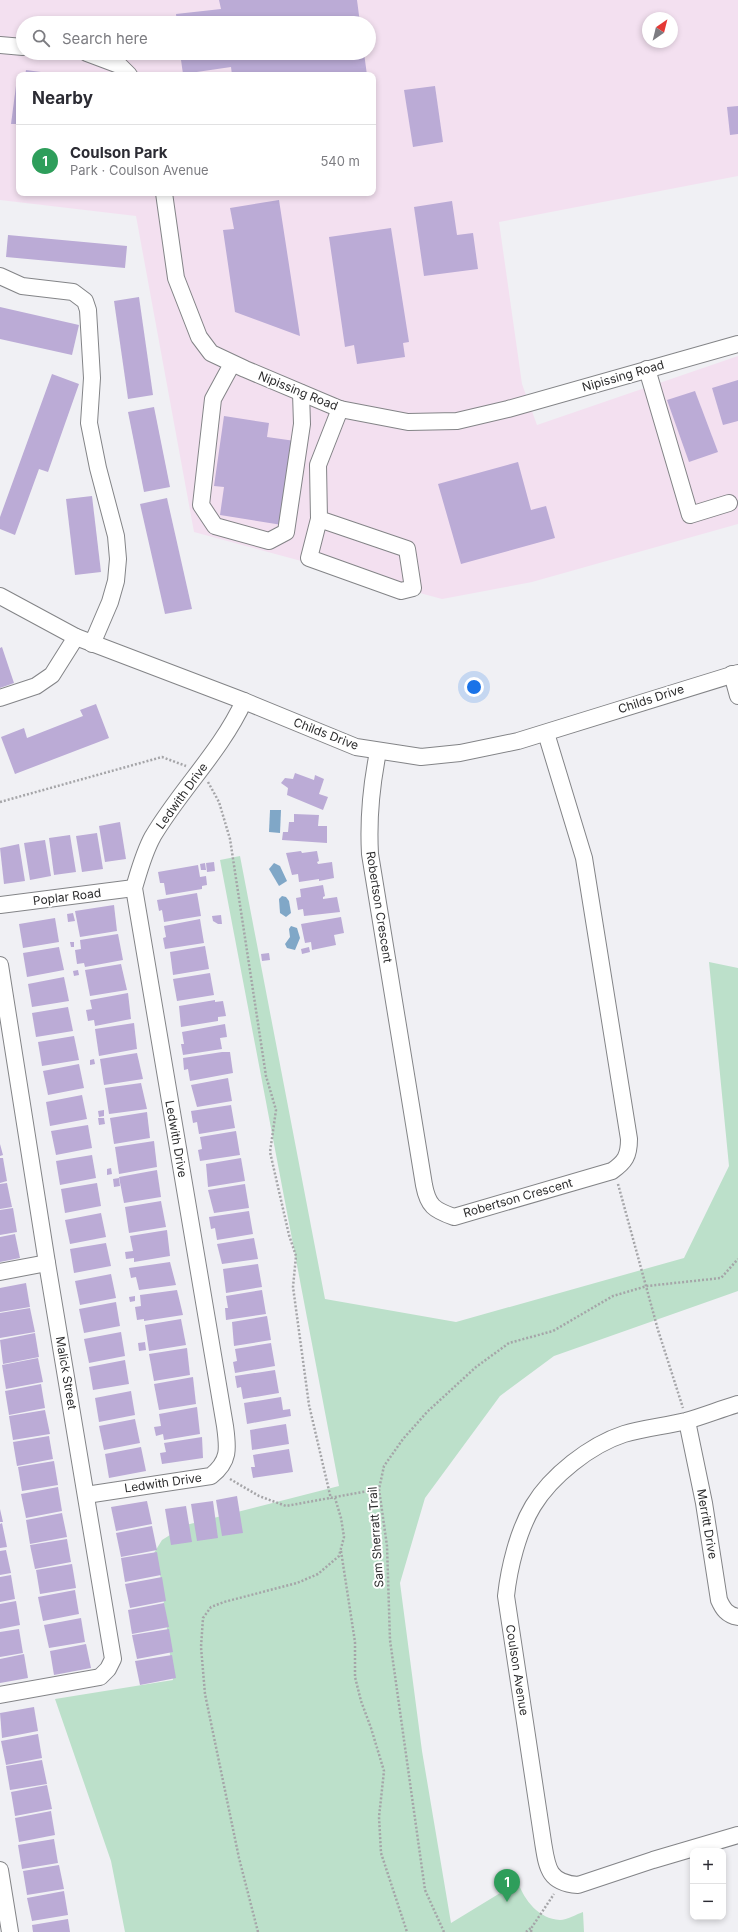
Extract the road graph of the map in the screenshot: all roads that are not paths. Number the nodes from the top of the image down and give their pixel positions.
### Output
1 (0, 45) edge
2 (16, 46) edge
3 (106, 60) edge
4 (126, 72) edge
5 (164, 196) edge
6 (0, 276) edge
7 (738, 344) edge
8 (232, 364) junction
9 (647, 369) junction
10 (301, 393) junction
11 (340, 409) junction
12 (729, 503) dead end
13 (319, 519) junction
14 (0, 596) edge
15 (76, 637) junction
16 (92, 644) junction
17 (735, 674) edge
18 (738, 696) edge
19 (0, 698) edge
20 (244, 701) junction
21 (546, 733) junction
22 (378, 752) junction
23 (134, 888) junction
24 (0, 905) edge
25 (0, 965) edge
26 (47, 1263) junction
27 (0, 1272) edge
28 (738, 1404) edge
29 (687, 1421) junction
30 (86, 1495) junction
31 (738, 1617) edge
32 (0, 1695) edge
33 (738, 1835) edge
34 (0, 1870) edge
35 (10, 1932) edge

1 - 2 street
3 - 4 street
5 - 8 street, Nipissing Road
6 - 16 street
7 - 9 street, Nipissing Road
8 - 10 street, Nipissing Road
8 - 10 street
9 - 11 street, Nipissing Road
9 - 12 street
10 - 11 street, Nipissing Road
11 - 13 street
13 - 13 street
14 - 15 street, Childs Drive
15 - 16 street, Childs Drive
15 - 19 street
16 - 20 street, Childs Drive
17 - 18 street
17 - 21 street, Childs Drive
20 - 22 street, Childs Drive
20 - 23 street, Ledwith Drive
21 - 22 street, Childs Drive
21 - 22 street, Robertson Crescent
23 - 24 street, Poplar Road
23 - 30 street, Ledwith Drive
25 - 26 street, Malick Street
26 - 27 street
26 - 30 street, Malick Street
28 - 29 street, Coulson Avenue
29 - 31 street, Merritt Drive
29 - 33 street, Coulson Avenue
30 - 32 street, Malick Street
34 - 35 street

